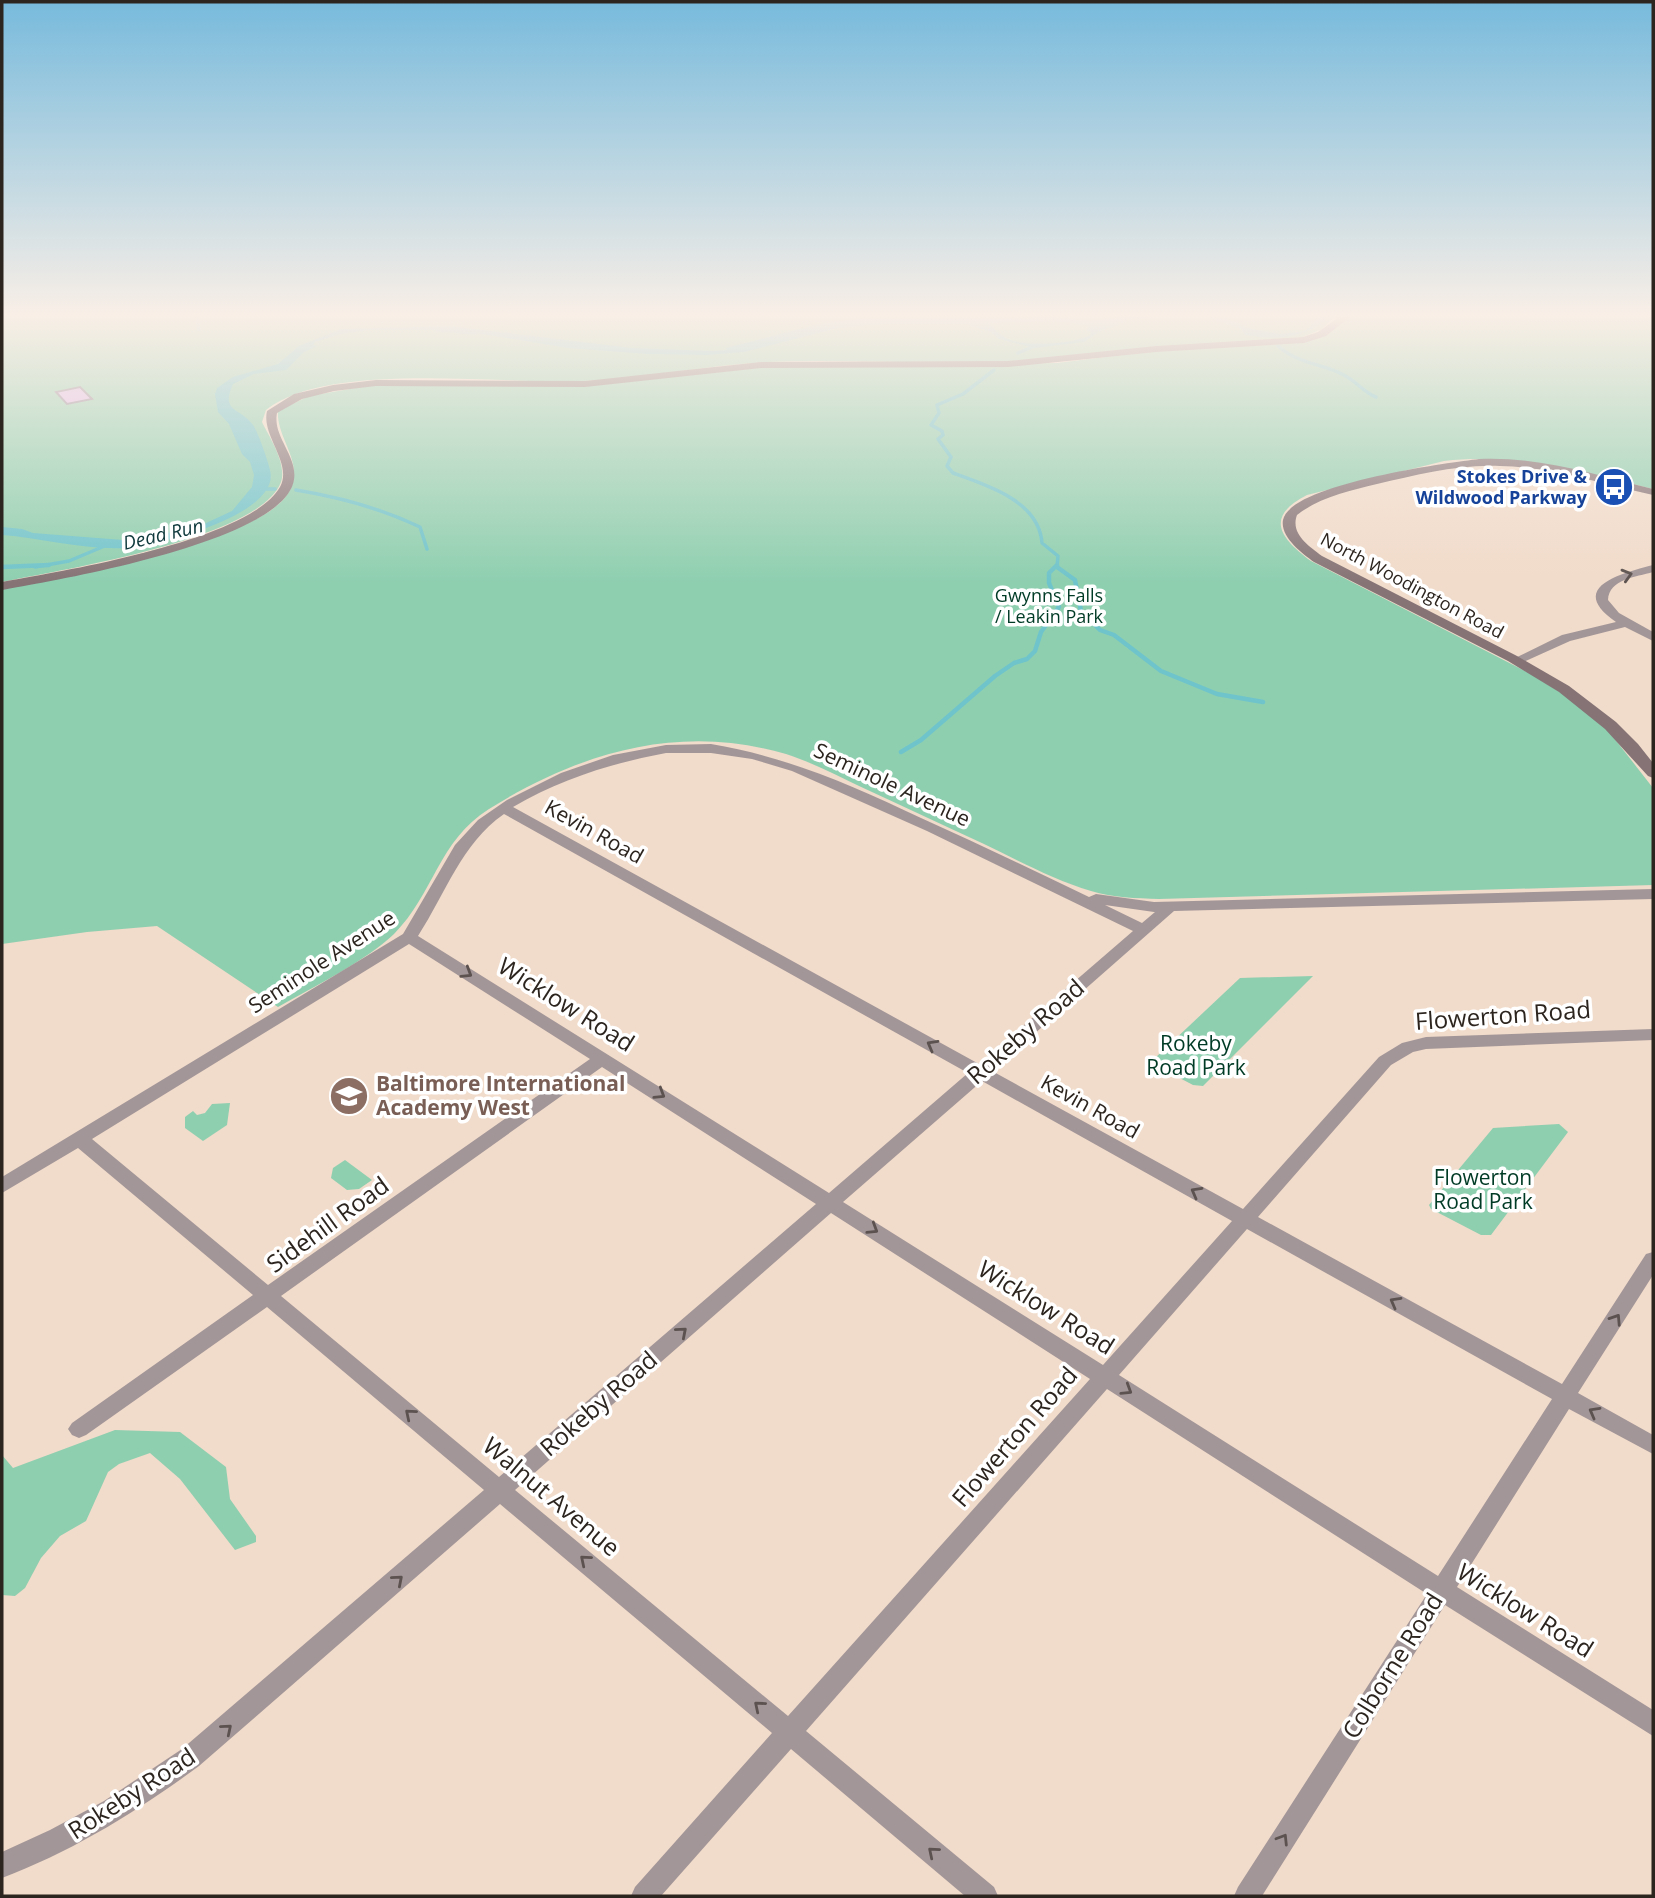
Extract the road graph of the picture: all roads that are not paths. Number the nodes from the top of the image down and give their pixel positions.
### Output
1 (282, 406) edge
2 (1653, 492) edge
3 (1653, 568) edge
4 (2, 586) edge
5 (1627, 623) junction
6 (1653, 637) edge
7 (1517, 660) junction
8 (1653, 773) edge
9 (504, 808) junction
10 (1064, 889) junction
11 (1653, 894) edge
12 (1171, 906) junction
13 (1141, 929) junction
14 (409, 937) junction
15 (1653, 1034) edge
16 (603, 1058) junction
17 (981, 1072) junction
18 (81, 1140) junction
19 (2, 1186) edge
20 (831, 1203) junction
21 (1243, 1218) junction
22 (1653, 1259) edge
23 (269, 1297) junction
24 (1104, 1375) junction
25 (1564, 1396) junction
26 (79, 1429) dead end
27 (1653, 1445) edge
28 (501, 1490) junction
29 (1441, 1590) junction
30 (1653, 1724) edge
31 (789, 1730) junction
32 (2, 1865) edge
33 (644, 1896) edge
34 (985, 1896) edge
35 (1247, 1896) edge

1 - 4 street
2 - 7 street, North Woodington Road
5 -> 3 street
5 - 6 street
5 - 7 street
7 - 8 street, North Woodington Road
9 - 10 street, Seminole Avenue
9 - 14 street, Seminole Avenue
17 -> 9 street, Kevin Road
10 - 12 street
10 - 13 street, Seminole Avenue
11 - 12 street
12 - 13 street, Rokeby Road
13 - 17 street, Rokeby Road
14 -> 16 street, Wicklow Road
14 - 18 street, Seminole Avenue
15 - 21 street, Flowerton Road
16 -> 20 street, Wicklow Road
16 - 23 street, Sidehill Road
17 - 20 street, Rokeby Road
21 -> 17 street, Kevin Road
18 - 19 street, Seminole Avenue
18 - 23 street, Walnut Avenue
20 -> 24 street, Wicklow Road
28 -> 20 street, Rokeby Road
21 - 24 street, Flowerton Road
25 -> 21 street, Kevin Road
25 -> 22 street, Colborne Road
23 - 26 street, Sidehill Road
28 -> 23 street, Walnut Avenue
24 -> 29 street, Wicklow Road
24 - 31 street, Flowerton Road
27 -> 25 street, Kevin Road
25 - 29 street, Colborne Road
31 -> 28 street, Walnut Avenue
32 -> 28 street, Rokeby Road
29 - 30 street, Wicklow Road
35 -> 29 street, Colborne Road
31 - 33 street, Flowerton Road
34 -> 31 street, Walnut Avenue

